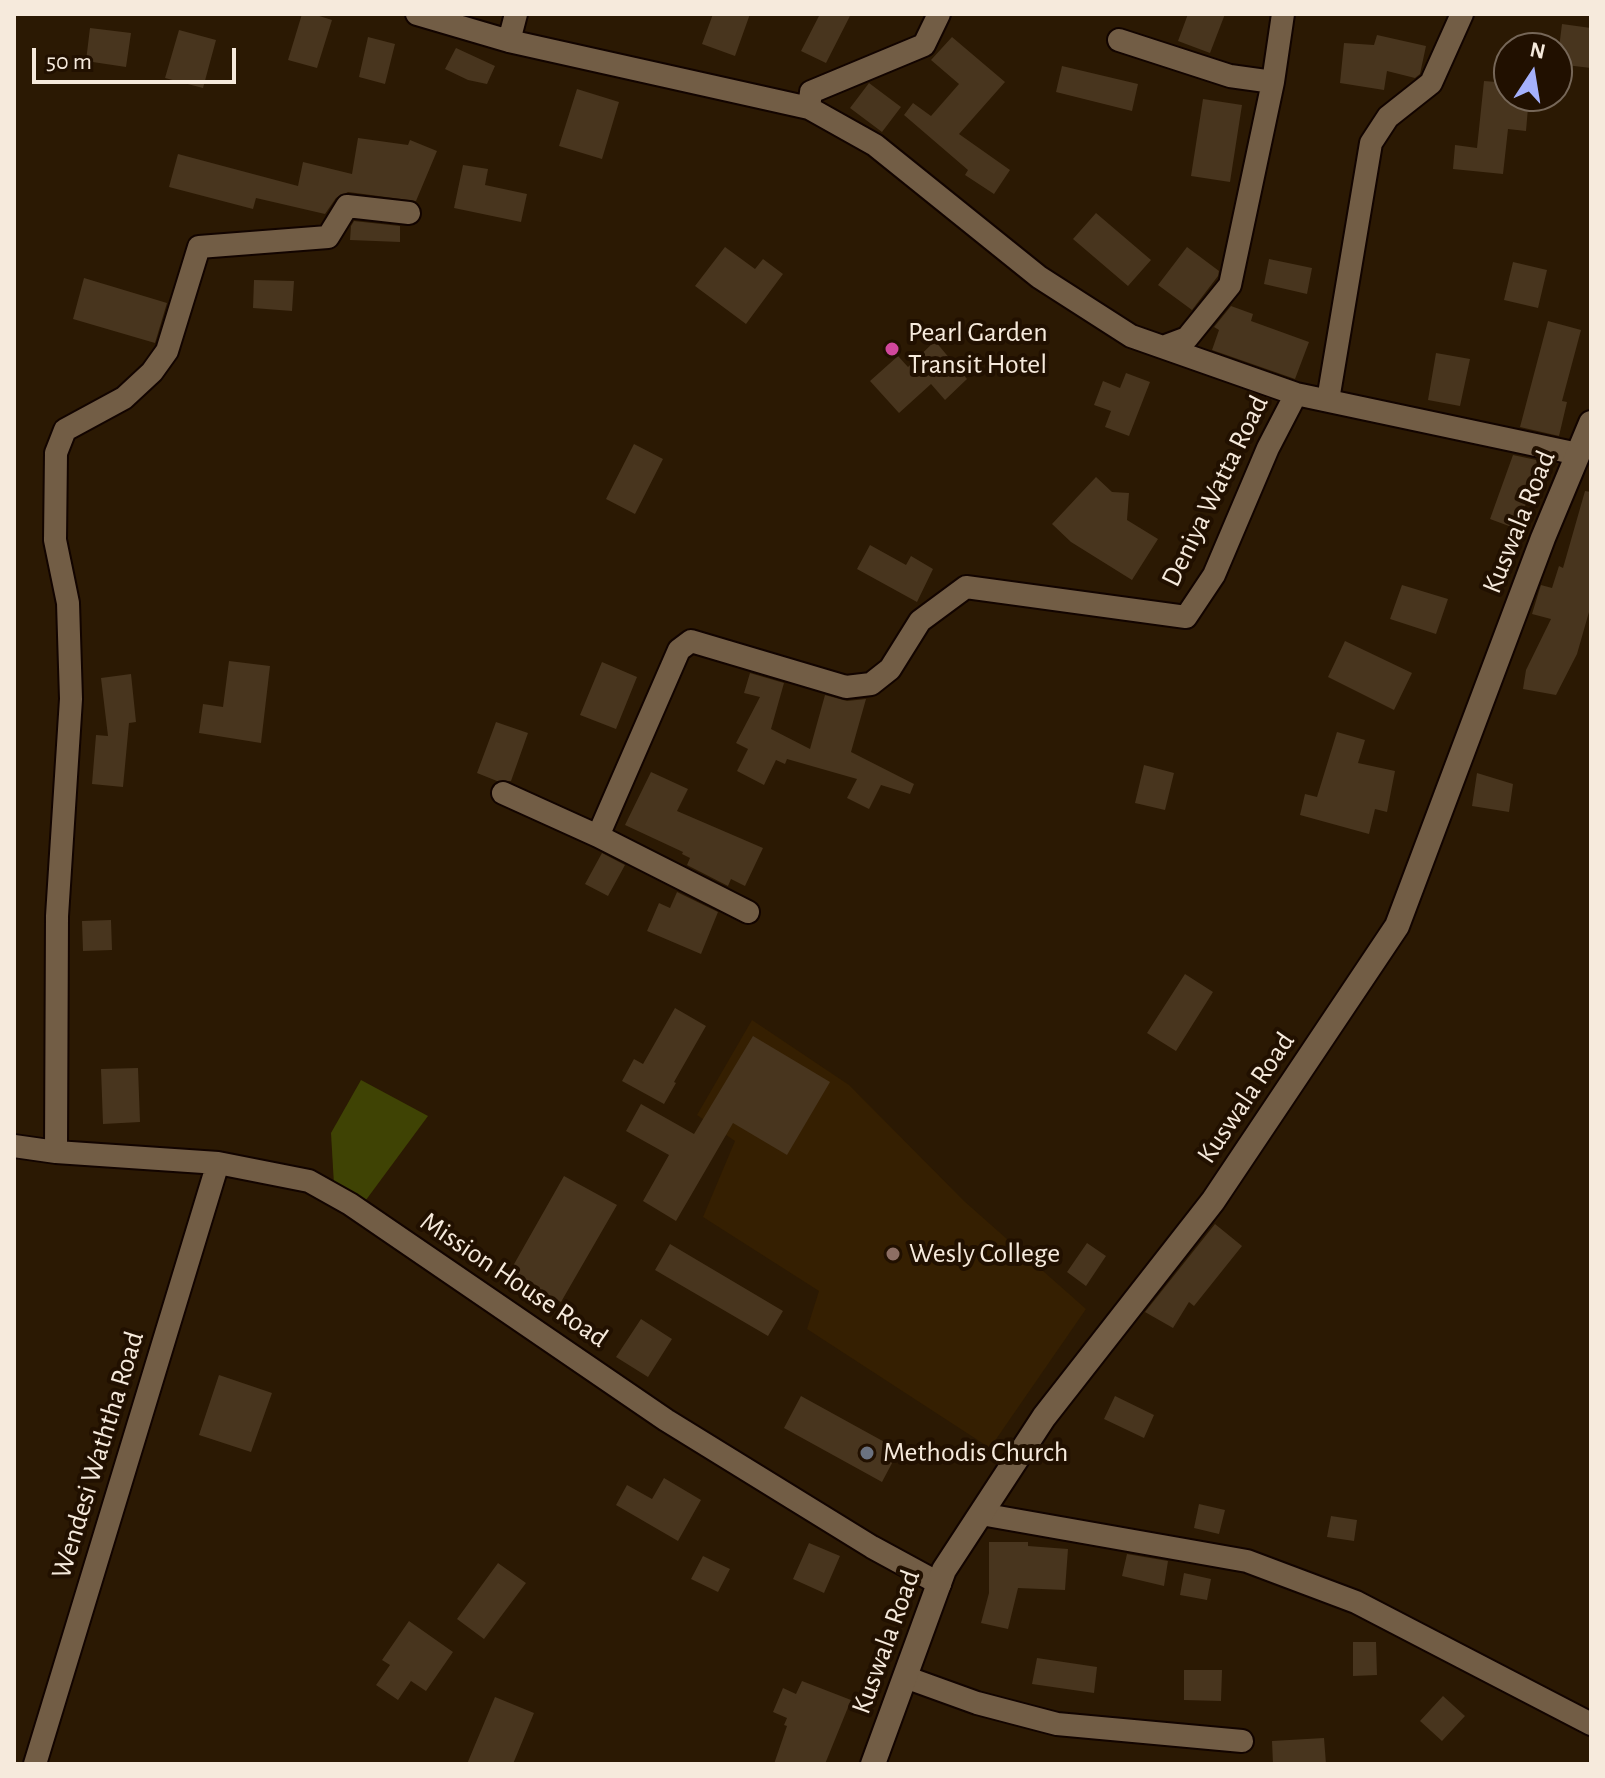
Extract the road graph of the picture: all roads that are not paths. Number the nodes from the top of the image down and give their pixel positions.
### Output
1 (417, 14) edge
2 (516, 14) edge
3 (939, 14) edge
4 (1283, 14) edge
5 (1462, 14) edge
6 (1119, 40) dead end
7 (509, 41) junction
8 (1273, 82) junction
9 (809, 108) junction
10 (409, 213) dead end
11 (1163, 347) junction
12 (1296, 394) junction
13 (1328, 400) junction
14 (1586, 437) edge
15 (503, 793) dead end
16 (598, 836) junction
17 (748, 912) dead end
18 (14, 1146) edge
19 (56, 1152) junction
20 (218, 1163) junction
21 (981, 1514) junction
22 (940, 1584) junction
23 (905, 1677) junction
24 (1591, 1724) edge
25 (1242, 1741) dead end
26 (35, 1764) edge
27 (873, 1764) edge

1 - 7 street
2 - 7 street
3 - 9 street
4 - 8 street
5 - 13 street
6 - 8 street
7 - 9 street
8 - 11 street
9 - 11 street
10 - 19 street
11 - 12 street
12 - 13 street
12 - 16 street, Deniya Watta Road
13 - 14 street
14 - 21 street, Kuswala Road
15 - 16 street
16 - 17 street
18 - 19 street, Mission House Road
19 - 20 street, Mission House Road
20 - 22 street, Mission House Road
20 - 26 street, Wendesi Waththa Road
21 - 22 street, Kuswala Road
21 - 24 street
22 - 23 street, Kuswala Road
23 - 25 street
23 - 27 street, Kuswala Road

